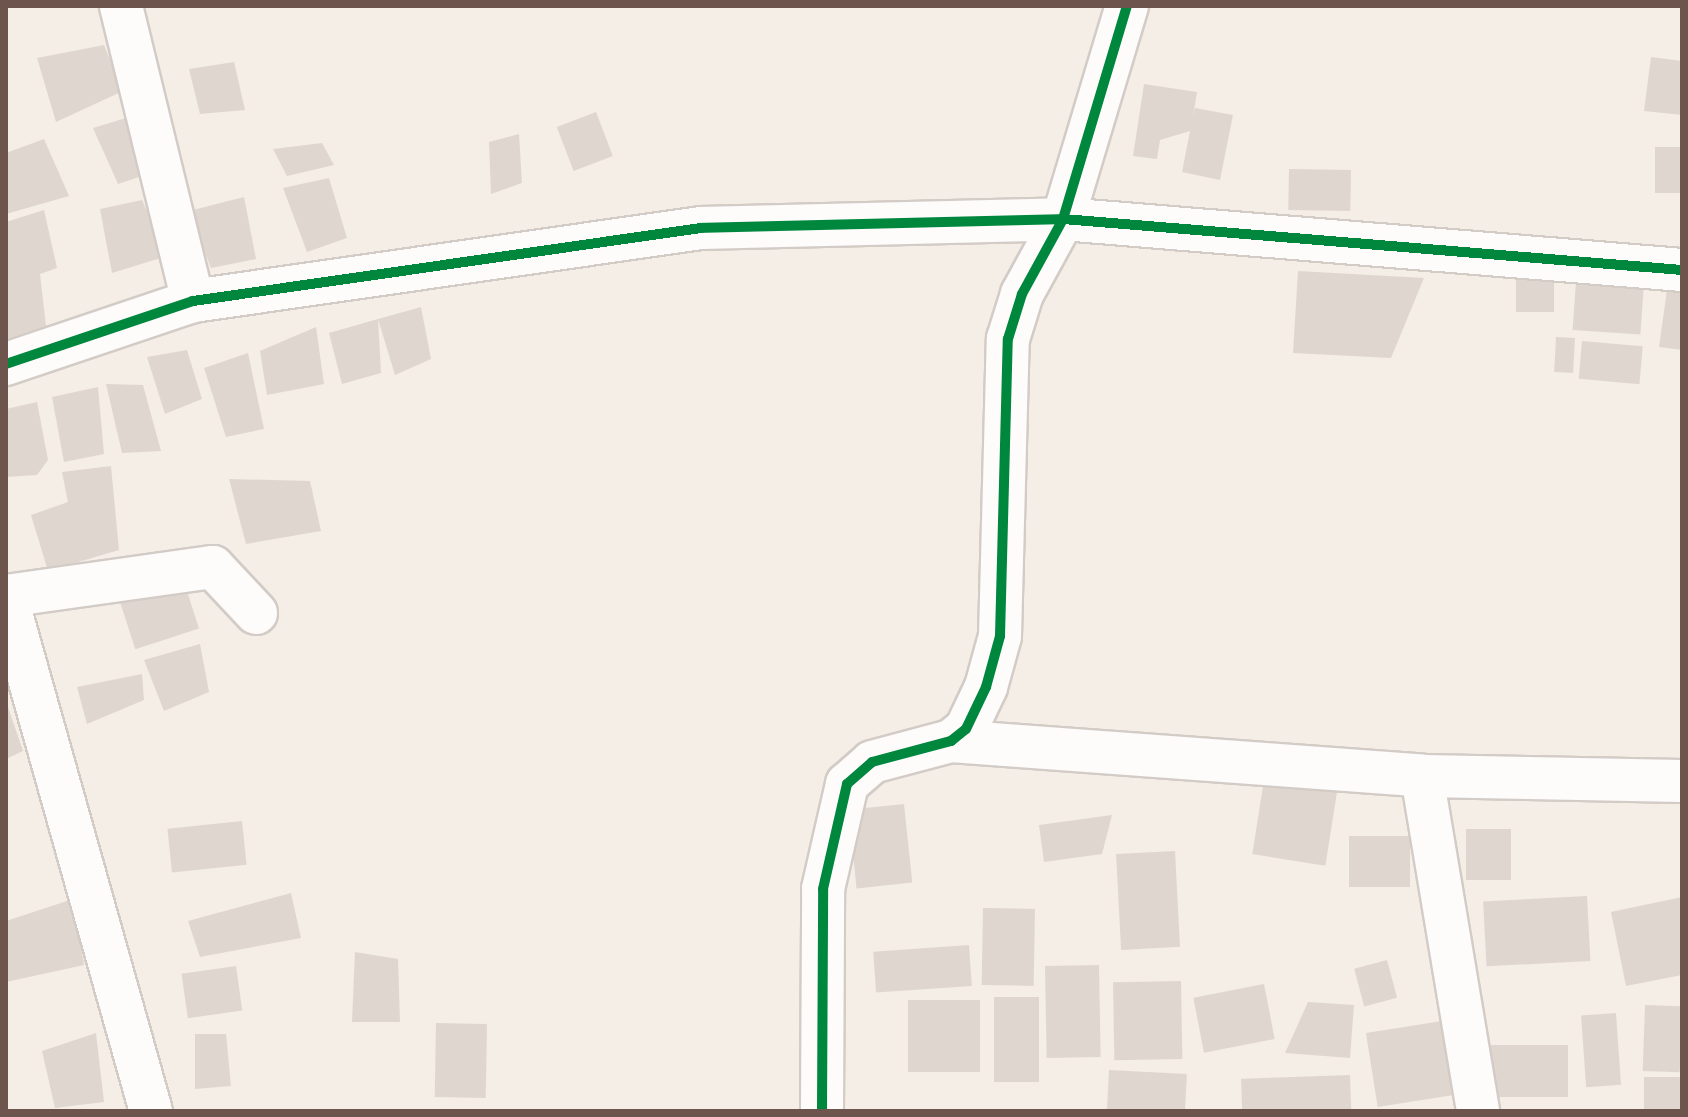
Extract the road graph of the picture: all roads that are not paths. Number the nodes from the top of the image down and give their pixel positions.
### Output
1 (121, 6) edge
2 (1127, 6) edge
3 (1063, 219) junction
4 (1682, 270) edge
5 (193, 301) junction
6 (6, 364) edge
7 (6, 596) edge
8 (256, 613) dead end
9 (17, 668) edge
10 (951, 741) junction
11 (1422, 776) junction
12 (1682, 781) edge
13 (151, 1111) edge
14 (822, 1111) edge
15 (1478, 1111) edge

1 - 5 street
2 - 3 street
3 - 4 street
3 - 5 street
3 - 10 street
5 - 6 street
7 - 8 street
7 - 9 street
9 - 13 street
10 - 11 street
10 - 14 street
11 - 12 street
11 - 15 street

